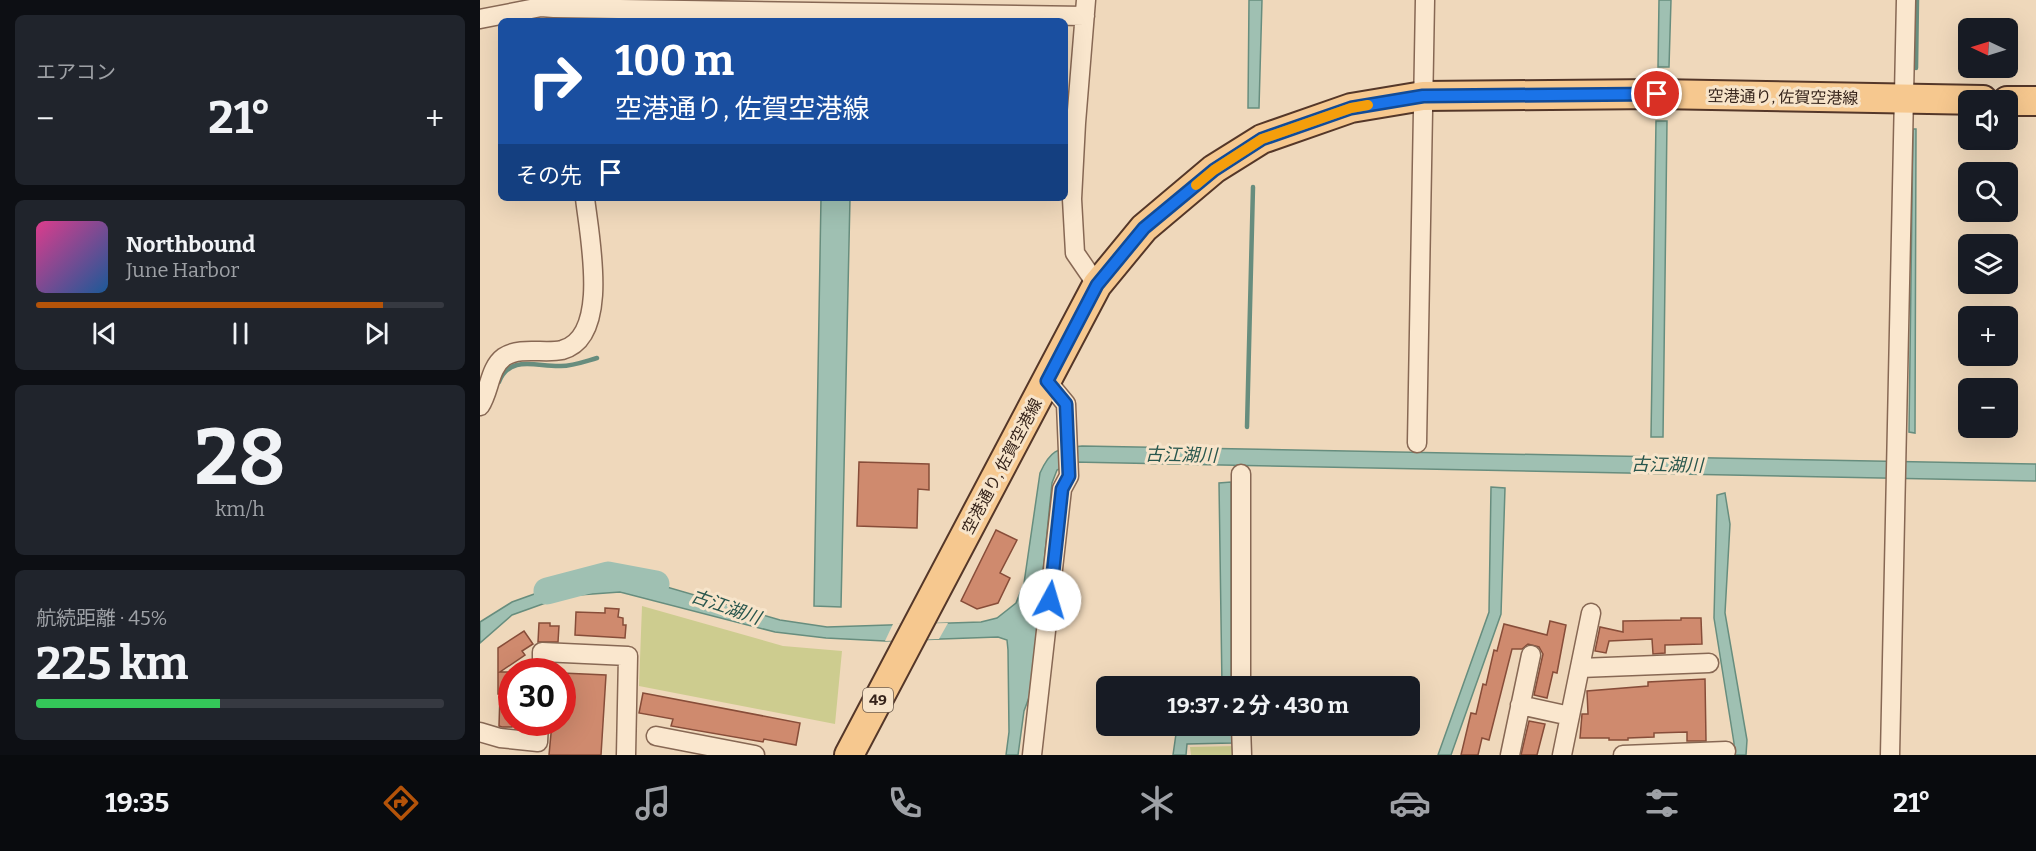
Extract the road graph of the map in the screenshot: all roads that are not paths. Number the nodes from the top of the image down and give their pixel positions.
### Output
1 (1425, 0) edge
2 (1906, 0) edge
3 (648, 5) edge
4 (1086, 8) edge
5 (555, 10) edge
6 (480, 19) edge
7 (1423, 96) junction
8 (1905, 99) junction
9 (1958, 100) edge
10 (2018, 101) edge
11 (2036, 101) edge
12 (585, 201) edge
13 (1097, 285) junction
14 (1047, 381) junction
15 (480, 406) edge
16 (1418, 443) dead end
17 (1241, 474) dead end
18 (1591, 613) dead end
19 (1530, 656) dead end
20 (542, 658) edge
21 (1709, 663) dead end
22 (1580, 668) junction
23 (1241, 676) edge
24 (1520, 705) junction
25 (1570, 716) junction
26 (480, 732) edge
27 (538, 736) edge
28 (656, 736) dead end
29 (1241, 736) edge
30 (524, 748) edge
31 (1726, 752) dead end
32 (626, 755) edge
33 (755, 755) edge
34 (849, 755) edge
35 (1032, 755) edge
36 (1242, 755) edge
37 (1510, 755) edge
38 (1562, 755) edge
39 (1623, 755) edge
40 (1890, 755) edge

1 - 7 street
2 - 8 street
3 - 4 street
3 - 5 street
4 - 13 street
5 - 6 street
7 - 8 main road, 空港通り, 佐賀空港線 / 49
7 - 13 main road, 空港通り, 佐賀空港線 / 49
7 - 16 street
8 - 9 main road, 空港通り, 佐賀空港線 / 49
8 - 40 street
10 - 11 main road
12 - 15 street
13 - 14 main road, 空港通り, 佐賀空港線 / 49
14 - 34 main road, 空港通り, 佐賀空港線 / 49
14 - 35 street
17 - 23 street
18 - 22 street
19 - 24 street
20 - 32 street
21 - 22 street
22 - 25 street
24 - 25 street
24 - 37 street
25 - 38 street
26 - 30 street
27 - 30 street
28 - 33 street
29 - 36 street
31 - 39 street

